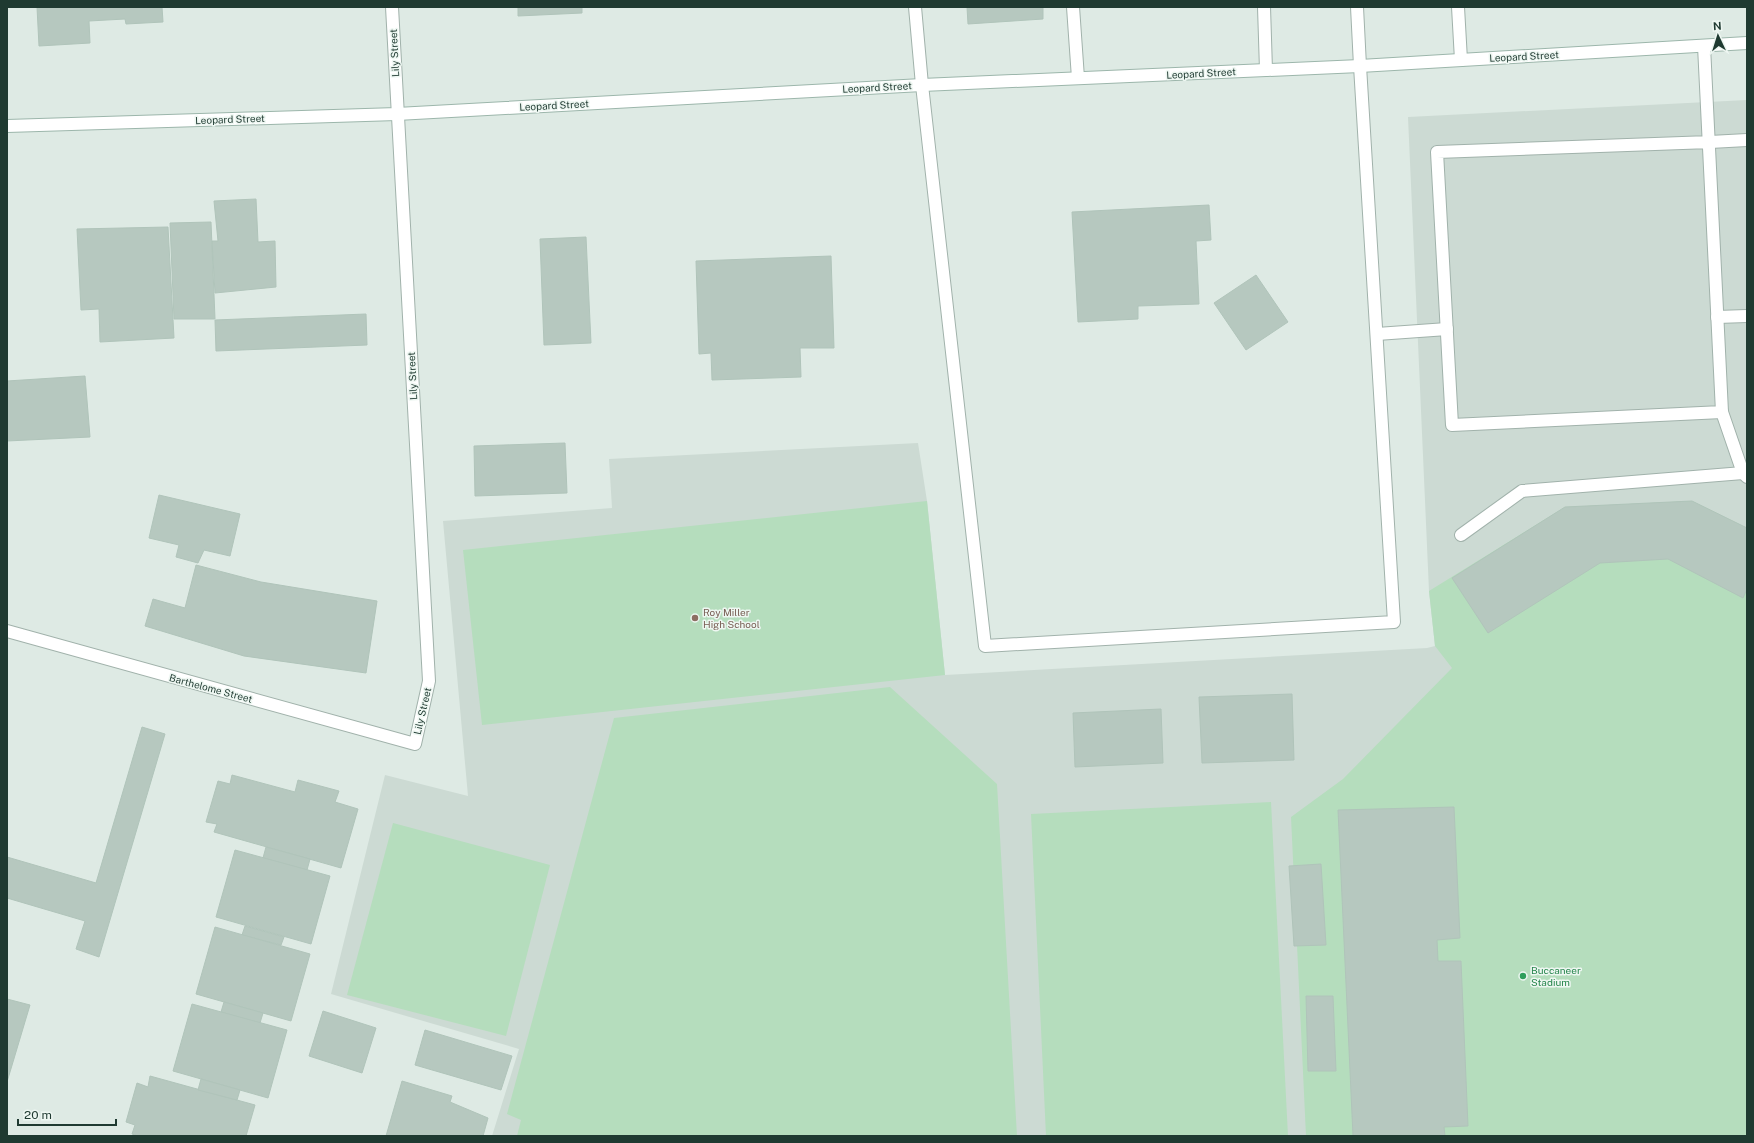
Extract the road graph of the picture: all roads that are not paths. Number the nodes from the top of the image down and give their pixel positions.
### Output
1 (392, 7) edge
2 (915, 7) edge
3 (1072, 7) edge
4 (1264, 7) edge
5 (1357, 7) edge
6 (1458, 7) edge
7 (1747, 44) edge
8 (1704, 46) junction
9 (1461, 60) junction
10 (1360, 66) junction
11 (1266, 70) junction
12 (1078, 78) junction
13 (922, 85) junction
14 (398, 114) junction
15 (7, 126) edge
16 (1747, 140) edge
17 (1710, 142) junction
18 (1747, 316) edge
19 (1717, 317) junction
20 (1447, 329) junction
21 (1377, 334) junction
22 (1722, 412) junction
23 (1745, 475) edge
24 (1461, 535) dead end
25 (7, 631) edge
26 (414, 744) joint

1 - 14 street, Lily Street
2 - 13 street
3 - 12 street
4 - 11 street
5 - 10 street
6 - 9 street
7 - 8 street, Leopard Street
8 - 9 street, Leopard Street
8 - 17 street
9 - 10 street, Leopard Street
10 - 11 street, Leopard Street
10 - 21 street
11 - 12 street, Leopard Street
12 - 13 street, Leopard Street
13 - 14 street, Leopard Street
13 - 21 street
14 - 15 street, Leopard Street
14 - 26 street, Lily Street
16 - 17 street
17 - 19 street
17 - 20 street
18 - 19 street
19 - 22 street
20 - 21 street
20 - 22 street
22 - 23 street
23 - 24 street
25 - 26 street, Barthelome Street

